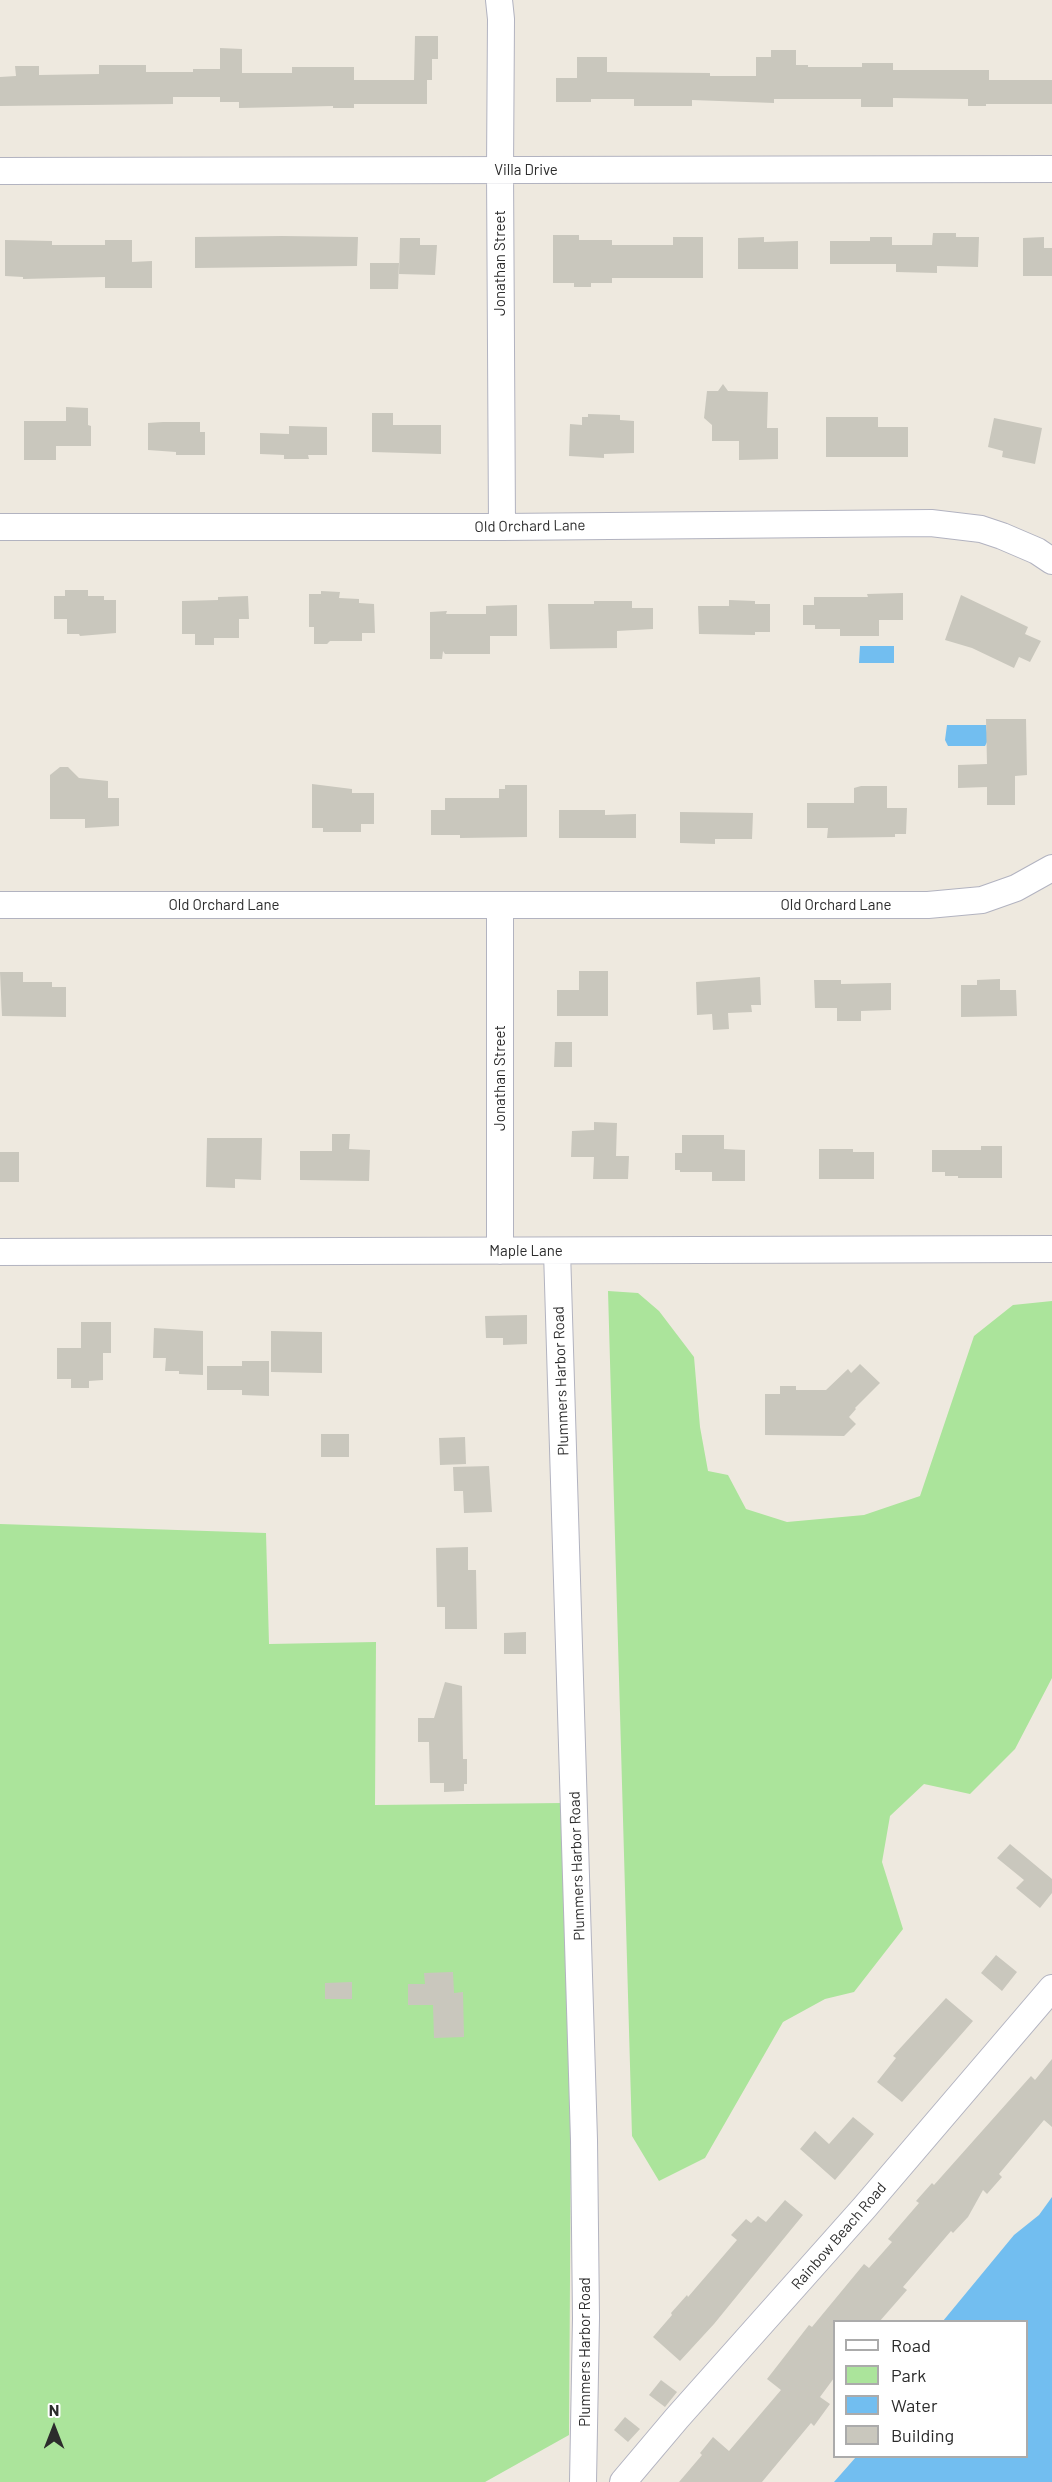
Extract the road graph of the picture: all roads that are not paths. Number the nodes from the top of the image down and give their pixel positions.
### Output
1 (499, 0) edge
2 (1052, 169) edge
3 (500, 170) junction
4 (0, 171) edge
5 (0, 527) edge
6 (502, 527) junction
7 (1052, 561) edge
8 (1052, 868) edge
9 (0, 905) edge
10 (500, 905) junction
11 (1052, 1249) edge
12 (500, 1251) junction
13 (557, 1251) junction
14 (0, 1252) edge
15 (1052, 1988) edge
16 (583, 2482) edge
17 (623, 2482) edge

1 - 3 street, Jonathan Street
2 - 3 street, Villa Drive
3 - 4 street, Villa Drive
3 - 6 street, Jonathan Street
5 - 6 street, Old Orchard Lane
6 - 7 street, Old Orchard Lane
8 - 10 street, Old Orchard Lane
9 - 10 street, Old Orchard Lane
10 - 12 street, Jonathan Street
11 - 13 street, Maple Lane
12 - 13 street, Maple Lane
12 - 14 street, Maple Lane
13 - 16 street, Plummers Harbor Road
15 - 17 street, Rainbow Beach Road

